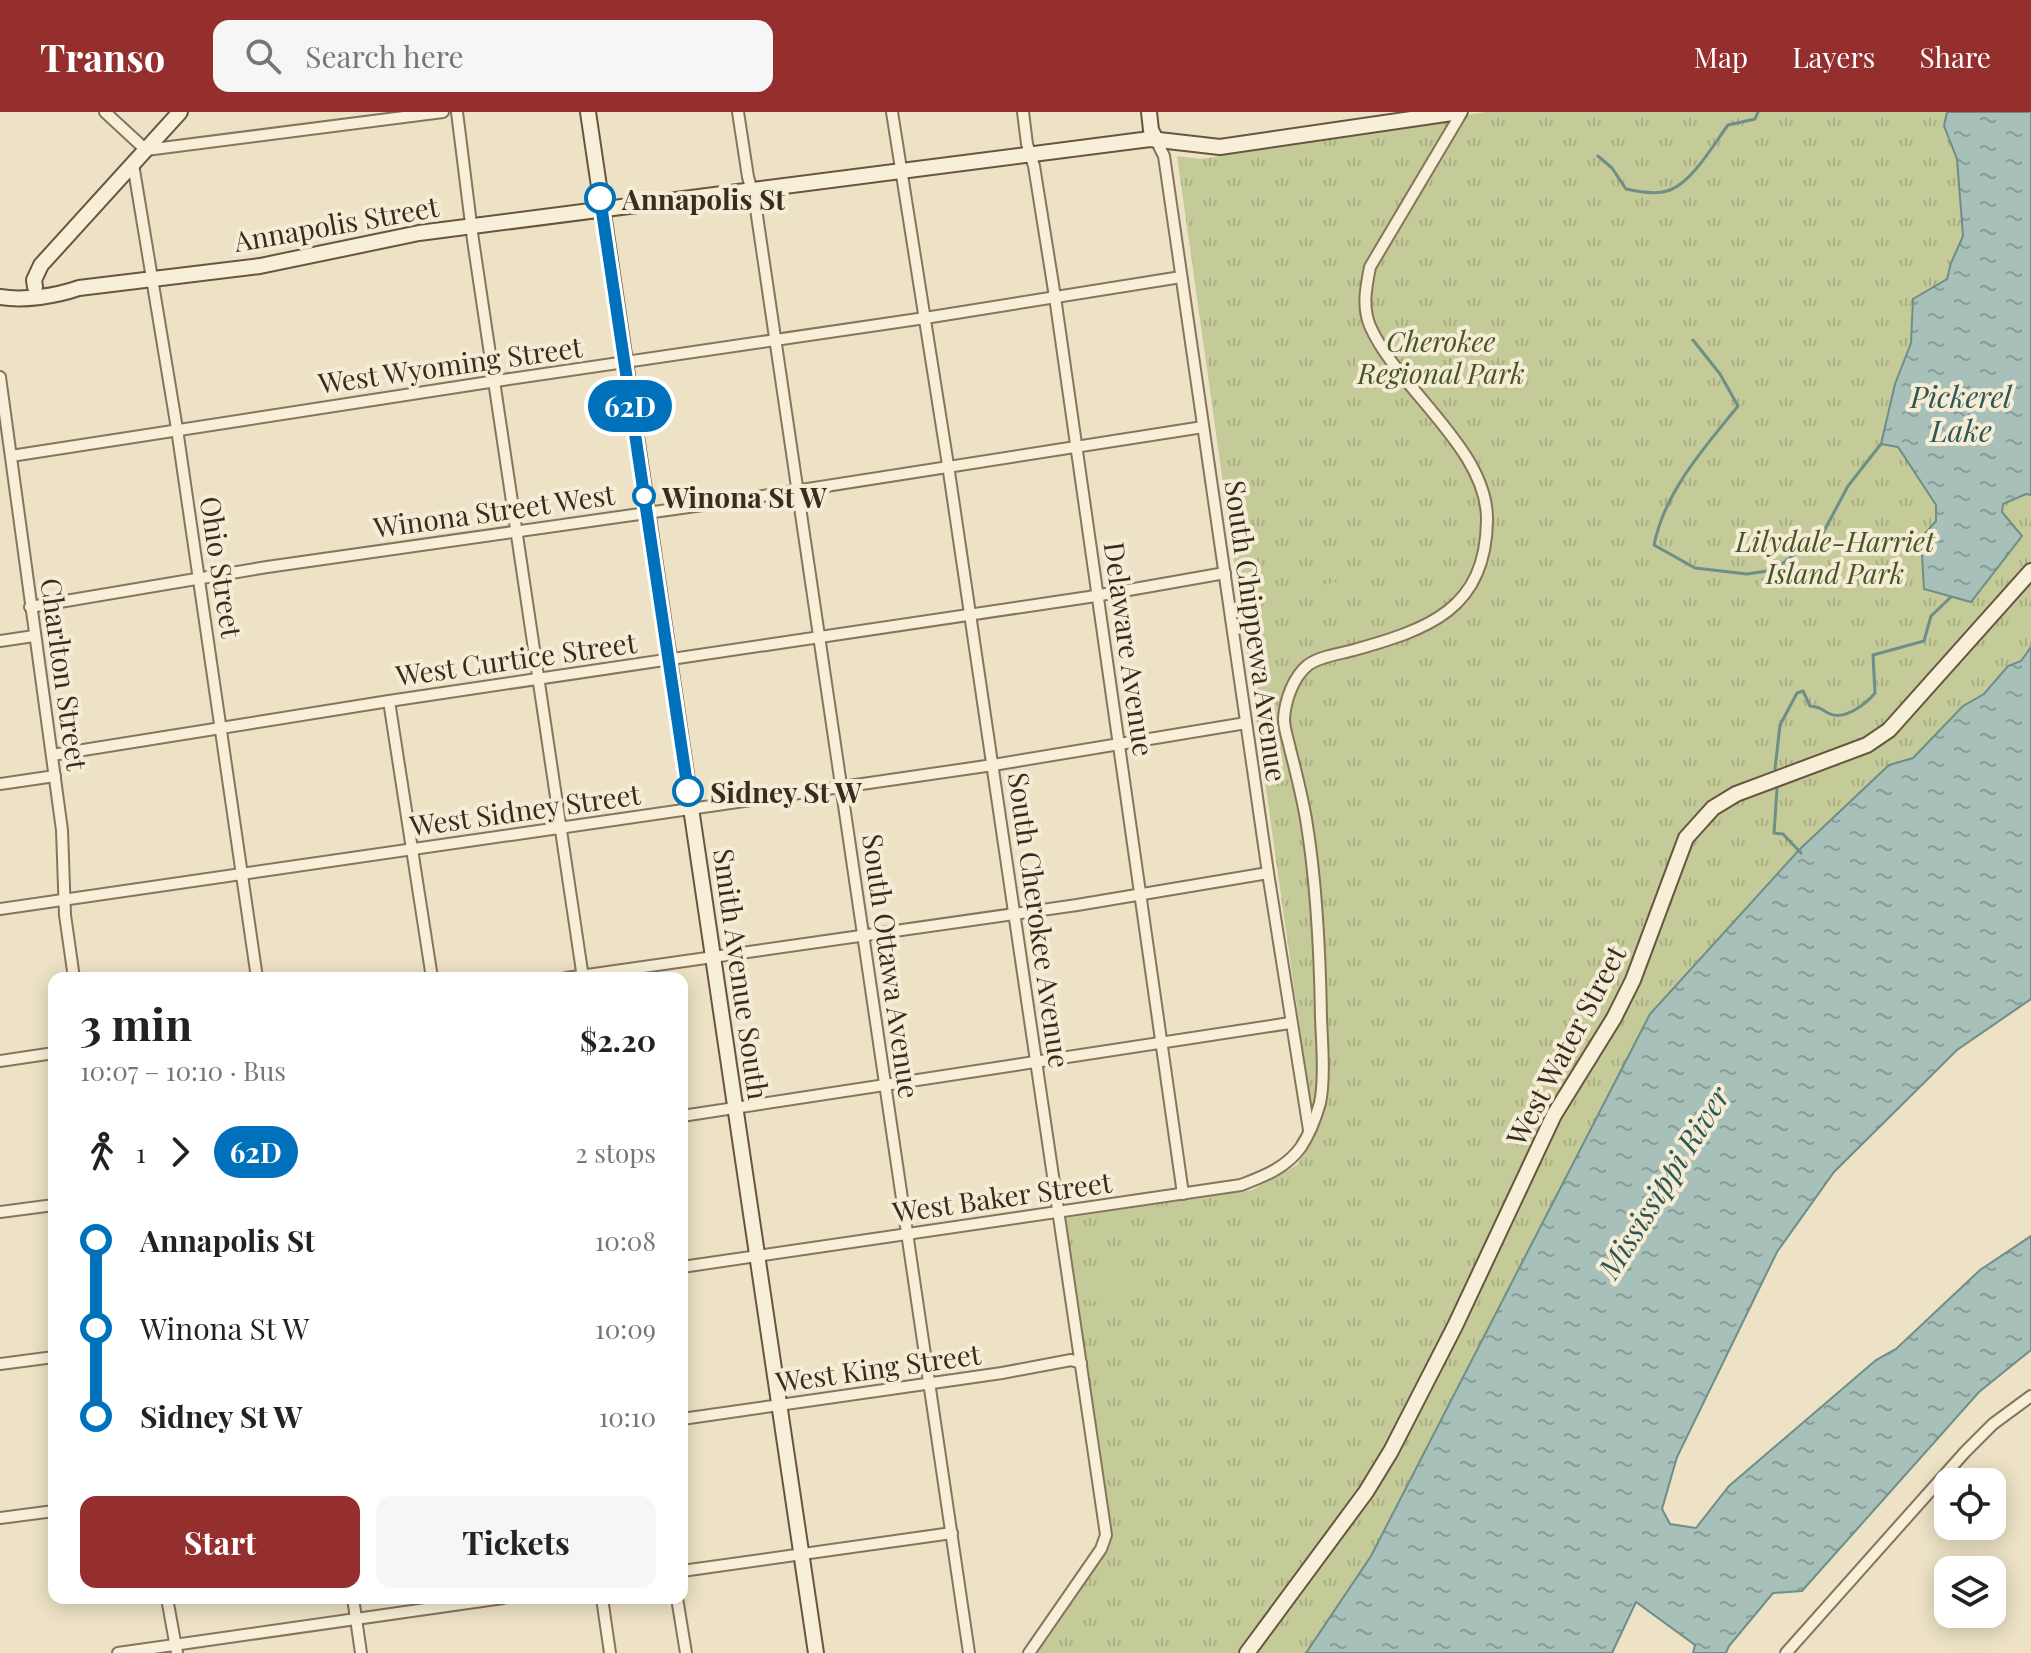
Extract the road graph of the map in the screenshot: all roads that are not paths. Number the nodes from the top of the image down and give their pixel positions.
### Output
1 (105, 112) edge
2 (180, 112) edge
3 (443, 112) edge
4 (457, 112) edge
5 (588, 112) edge
6 (738, 112) edge
7 (892, 112) edge
8 (1023, 112) edge
9 (1149, 112) edge
10 (1460, 112) edge
11 (1155, 138) junction
12 (146, 150) junction
13 (1030, 155) junction
14 (133, 164) junction
15 (902, 172) junction
16 (752, 191) junction
17 (602, 210) junction
18 (471, 226) junction
19 (1181, 277) junction
20 (152, 278) junction
21 (35, 287) junction
22 (79, 288) junction
23 (0, 294) edge
24 (1055, 297) junction
25 (925, 318) junction
26 (774, 340) junction
27 (624, 362) junction
28 (0, 377) edge
29 (496, 381) junction
30 (1203, 427) junction
31 (177, 429) junction
32 (1076, 446) junction
33 (11, 456) junction
34 (948, 465) junction
35 (797, 488) junction
36 (646, 511) junction
37 (517, 531) junction
38 (2031, 571) edge
39 (1225, 573) junction
40 (199, 580) junction
41 (1098, 595) junction
42 (30, 607) junction
43 (970, 614) junction
44 (34, 636) junction
45 (819, 637) junction
46 (0, 641) edge
47 (668, 660) junction
48 (539, 679) junction
49 (389, 701) junction
50 (1246, 723) junction
51 (222, 729) junction
52 (1119, 745) junction
53 (52, 755) junction
54 (993, 765) junction
55 (55, 776) junction
56 (0, 784) edge
57 (841, 786) junction
58 (691, 809) junction
59 (561, 827) junction
60 (413, 849) junction
61 (1268, 873) junction
62 (242, 875) junction
63 (1142, 895) junction
64 (66, 901) junction
65 (0, 909) edge
66 (1013, 914) junction
67 (863, 936) junction
68 (713, 958) junction
69 (73, 972) edge
70 (256, 972) edge
71 (431, 972) edge
72 (582, 972) edge
73 (617, 972) edge
74 (1290, 1023) junction
75 (1162, 1044) junction
76 (48, 1054) edge
77 (0, 1061) edge
78 (1037, 1063) junction
79 (885, 1084) junction
80 (735, 1108) junction
81 (688, 1115) edge
82 (1309, 1132) junction
83 (1183, 1194) junction
84 (48, 1206) edge
85 (1059, 1211) junction
86 (0, 1212) edge
87 (907, 1234) junction
88 (757, 1255) junction
89 (688, 1266) edge
90 (48, 1358) edge
91 (1081, 1363) junction
92 (0, 1364) edge
93 (930, 1384) junction
94 (2031, 1396) edge
95 (780, 1406) junction
96 (688, 1418) edge
97 (48, 1512) edge
98 (0, 1518) edge
99 (952, 1533) junction
100 (803, 1553) junction
101 (688, 1570) edge
102 (168, 1604) edge
103 (354, 1604) edge
104 (463, 1604) edge
105 (603, 1604) edge
106 (678, 1604) edge
107 (356, 1620) junction
108 (176, 1649) edge
109 (118, 1653) edge
110 (361, 1653) edge
111 (610, 1653) edge
112 (686, 1653) edge
113 (816, 1653) edge
114 (969, 1653) edge
115 (1029, 1653) edge
116 (1247, 1653) edge
117 (1786, 1653) edge

1 - 12 street
2 - 12 street
3 - 12 street
4 - 18 street
5 - 17 street, Smith Avenue South
6 - 16 street, South Ottawa Avenue
7 - 15 street, South Cherokee Avenue
8 - 13 street, Delaware Avenue
9 - 11 street
10 - 11 street, Annapolis Street
10 - 82 street
11 - 13 street, Annapolis Street
11 - 19 street, South Chippewa Avenue
12 - 14 street
13 - 15 street, Annapolis Street
13 - 24 street, Delaware Avenue
14 - 20 street, Ohio Street
14 - 21 street
15 - 16 street, Annapolis Street
15 - 25 street, South Cherokee Avenue
16 - 17 street, Annapolis Street
16 - 26 street, South Ottawa Avenue
17 - 18 street, Annapolis Street
17 - 27 street, Smith Avenue South
18 - 20 street, Annapolis Street
18 - 29 street
19 - 24 street, West Wyoming Street
19 - 30 street, South Chippewa Avenue
20 - 22 street, Annapolis Street
20 - 31 street, Ohio Street
21 - 22 street, Annapolis Street
21 - 23 street, Annapolis Street
22 - 23 street, Annapolis Street
24 - 25 street, West Wyoming Street
24 - 32 street, Delaware Avenue
25 - 26 street, West Wyoming Street
25 - 34 street, South Cherokee Avenue
26 - 27 street, West Wyoming Street
26 - 35 street, South Ottawa Avenue
27 - 29 street, West Wyoming Street
27 - 36 street, Smith Avenue South
28 - 33 street, Charlton Street
29 - 31 street, West Wyoming Street
29 - 37 street
30 - 32 street, Winona Street West
30 - 39 street, South Chippewa Avenue
31 - 33 street, West Wyoming Street
31 - 40 street, Ohio Street
32 - 34 street, Winona Street West
32 - 41 street, Delaware Avenue
33 - 42 street, Charlton Street
34 - 35 street, Winona Street West
34 - 43 street, South Cherokee Avenue
35 - 36 street, Winona Street West
35 - 45 street, South Ottawa Avenue
36 - 37 street, Winona Street West
36 - 47 street, Smith Avenue South
37 - 40 street, Winona Street West
37 - 48 street
38 - 116 street, West Water Street
39 - 41 street, West Curtice Street
39 - 50 street, South Chippewa Avenue
40 - 42 street, Winona Street West
40 - 51 street, Ohio Street
41 - 43 street, West Curtice Street
41 - 52 street, Delaware Avenue
42 - 44 street, Charlton Street
43 - 45 street, West Curtice Street
43 - 54 street, South Cherokee Avenue
44 - 46 street
44 - 53 street, Charlton Street
45 - 47 street, West Curtice Street
45 - 57 street, South Ottawa Avenue
47 - 48 street, West Curtice Street
47 - 58 street, Smith Avenue South
48 - 49 street, West Curtice Street
48 - 59 street
49 - 51 street, West Curtice Street
49 - 60 street
50 - 52 street, West Sidney Street
50 - 61 street, South Chippewa Avenue
51 - 53 street, West Curtice Street
51 - 62 street, Ohio Street
52 - 54 street, West Sidney Street
52 - 63 street, Delaware Avenue
53 - 55 street, Charlton Street
54 - 57 street, West Sidney Street
54 - 66 street, South Cherokee Avenue
55 - 56 street
55 - 64 street, Charlton Street
57 - 58 street, West Sidney Street
57 - 67 street, South Ottawa Avenue
58 - 59 street, West Sidney Street
58 - 68 street, Smith Avenue South
59 - 60 street, West Sidney Street
59 - 72 street
60 - 62 street, West Sidney Street
60 - 71 street
61 - 63 street
61 - 74 street, South Chippewa Avenue
62 - 64 street, West Sidney Street
62 - 70 street, Ohio Street
63 - 66 street
63 - 75 street, Delaware Avenue
64 - 65 street, West Sidney Street
64 - 69 street, Charlton Street
66 - 67 street
66 - 78 street, South Cherokee Avenue
67 - 68 street
67 - 79 street, South Ottawa Avenue
68 - 73 street
68 - 80 street, Smith Avenue South
74 - 75 street
74 - 82 street, South Chippewa Avenue
75 - 78 street
75 - 83 street, Delaware Avenue
76 - 77 street
78 - 79 street
78 - 85 street, South Cherokee Avenue
79 - 80 street
79 - 87 street, South Ottawa Avenue
80 - 81 street
80 - 88 street, Smith Avenue South
82 - 83 street, West Baker Street
83 - 85 street, West Baker Street
84 - 86 street
85 - 87 street, West Baker Street
85 - 91 street, South Cherokee Avenue
87 - 88 street, West Baker Street
87 - 93 street, South Ottawa Avenue
88 - 89 street, West Baker Street
88 - 95 street, Smith Avenue South
90 - 92 street
91 - 93 street, West King Street
91 - 115 street, South Cherokee Avenue
93 - 95 street, West King Street
93 - 99 street, South Ottawa Avenue
94 - 117 street
95 - 96 street, West King Street
95 - 100 street, Smith Avenue South
97 - 98 street
99 - 100 street
99 - 114 street, South Ottawa Avenue
100 - 101 street
100 - 113 street, Smith Avenue South
102 - 108 street
103 - 107 street
104 - 107 street
105 - 111 street
106 - 112 street
107 - 108 street
107 - 110 street
108 - 109 street

